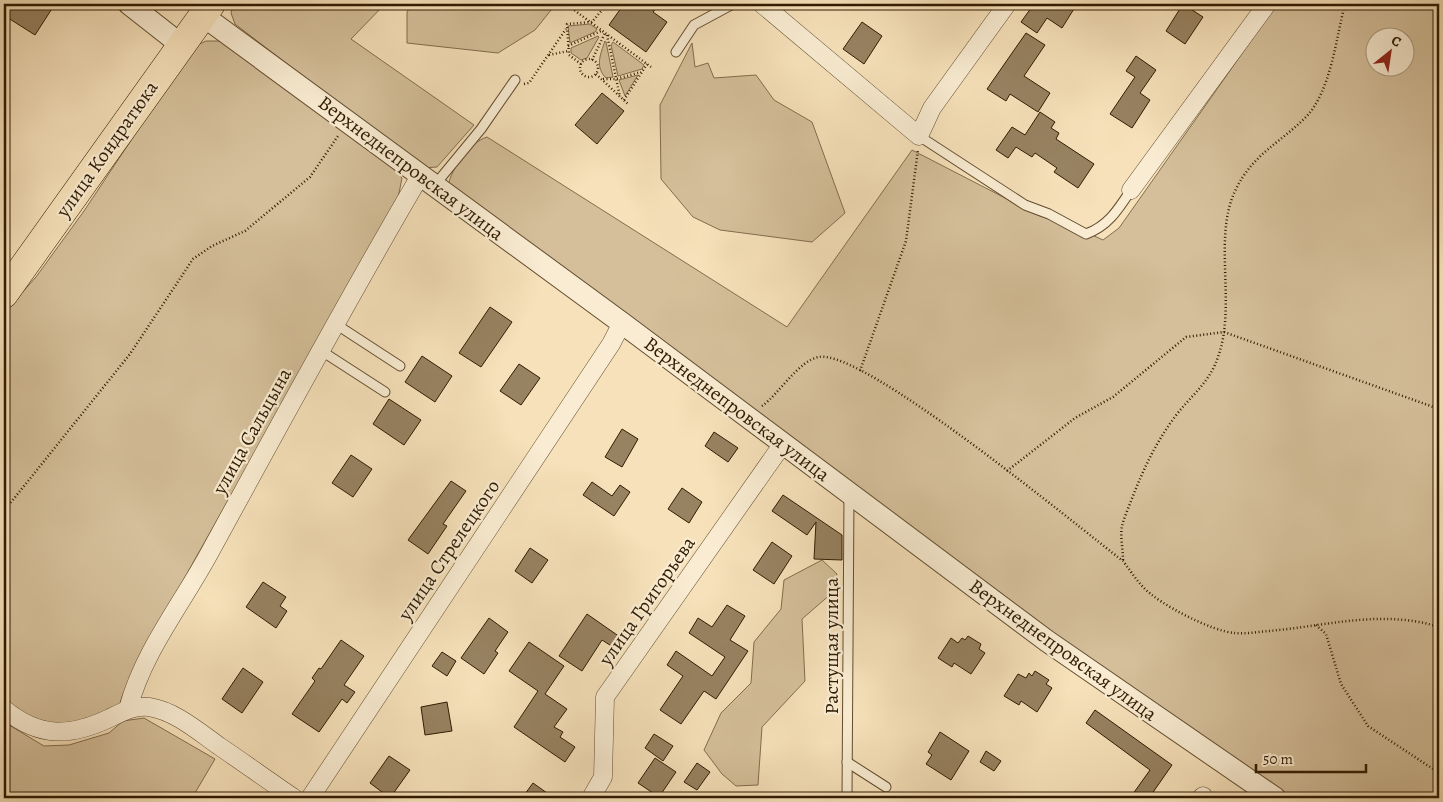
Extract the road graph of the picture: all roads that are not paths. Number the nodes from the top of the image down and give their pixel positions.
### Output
1 (130, 4) edge
2 (733, 4) edge
3 (762, 4) edge
4 (1007, 4) edge
5 (1267, 4) edge
6 (206, 10) edge
7 (180, 44) junction
8 (676, 52) dead end
9 (515, 80) dead end
10 (919, 136) junction
11 (427, 181) junction
12 (1131, 190) joint
13 (4, 294) edge
14 (334, 323) junction
15 (622, 323) junction
16 (320, 350) junction
17 (400, 366) dead end
18 (385, 392) dead end
19 (782, 445) junction
20 (849, 494) junction
21 (4, 709) edge
22 (128, 709) junction
23 (847, 762) junction
24 (886, 787) dead end
25 (294, 798) edge
26 (310, 798) edge
27 (591, 798) edge
28 (847, 798) edge
29 (1275, 798) edge

1 - 7 street
2 - 8 lane
3 - 10 street
4 - 10 street
5 - 12 street
6 - 7 main road, улица Кондратюка
6 - 11 street, Верхнеднепровская улица
7 - 13 main road, улица Кондратюка
9 - 11 lane
10 - 12 lane
11 - 14 street, улица Сальцына
11 - 15 street, Верхнеднепровская улица
14 - 16 street, улица Сальцына
14 - 17 lane
15 - 19 street, Верхнеднепровская улица
15 - 26 street, улица Стрелецкого
16 - 18 lane
16 - 22 street, улица Сальцына
19 - 20 street, Верхнеднепровская улица
19 - 27 street, улица Григорьева
20 - 23 lane, Растущая улица
20 - 29 street, Верхнеднепровская улица
21 - 22 street
22 - 25 street
23 - 24 lane
23 - 28 lane, Растущая улица

